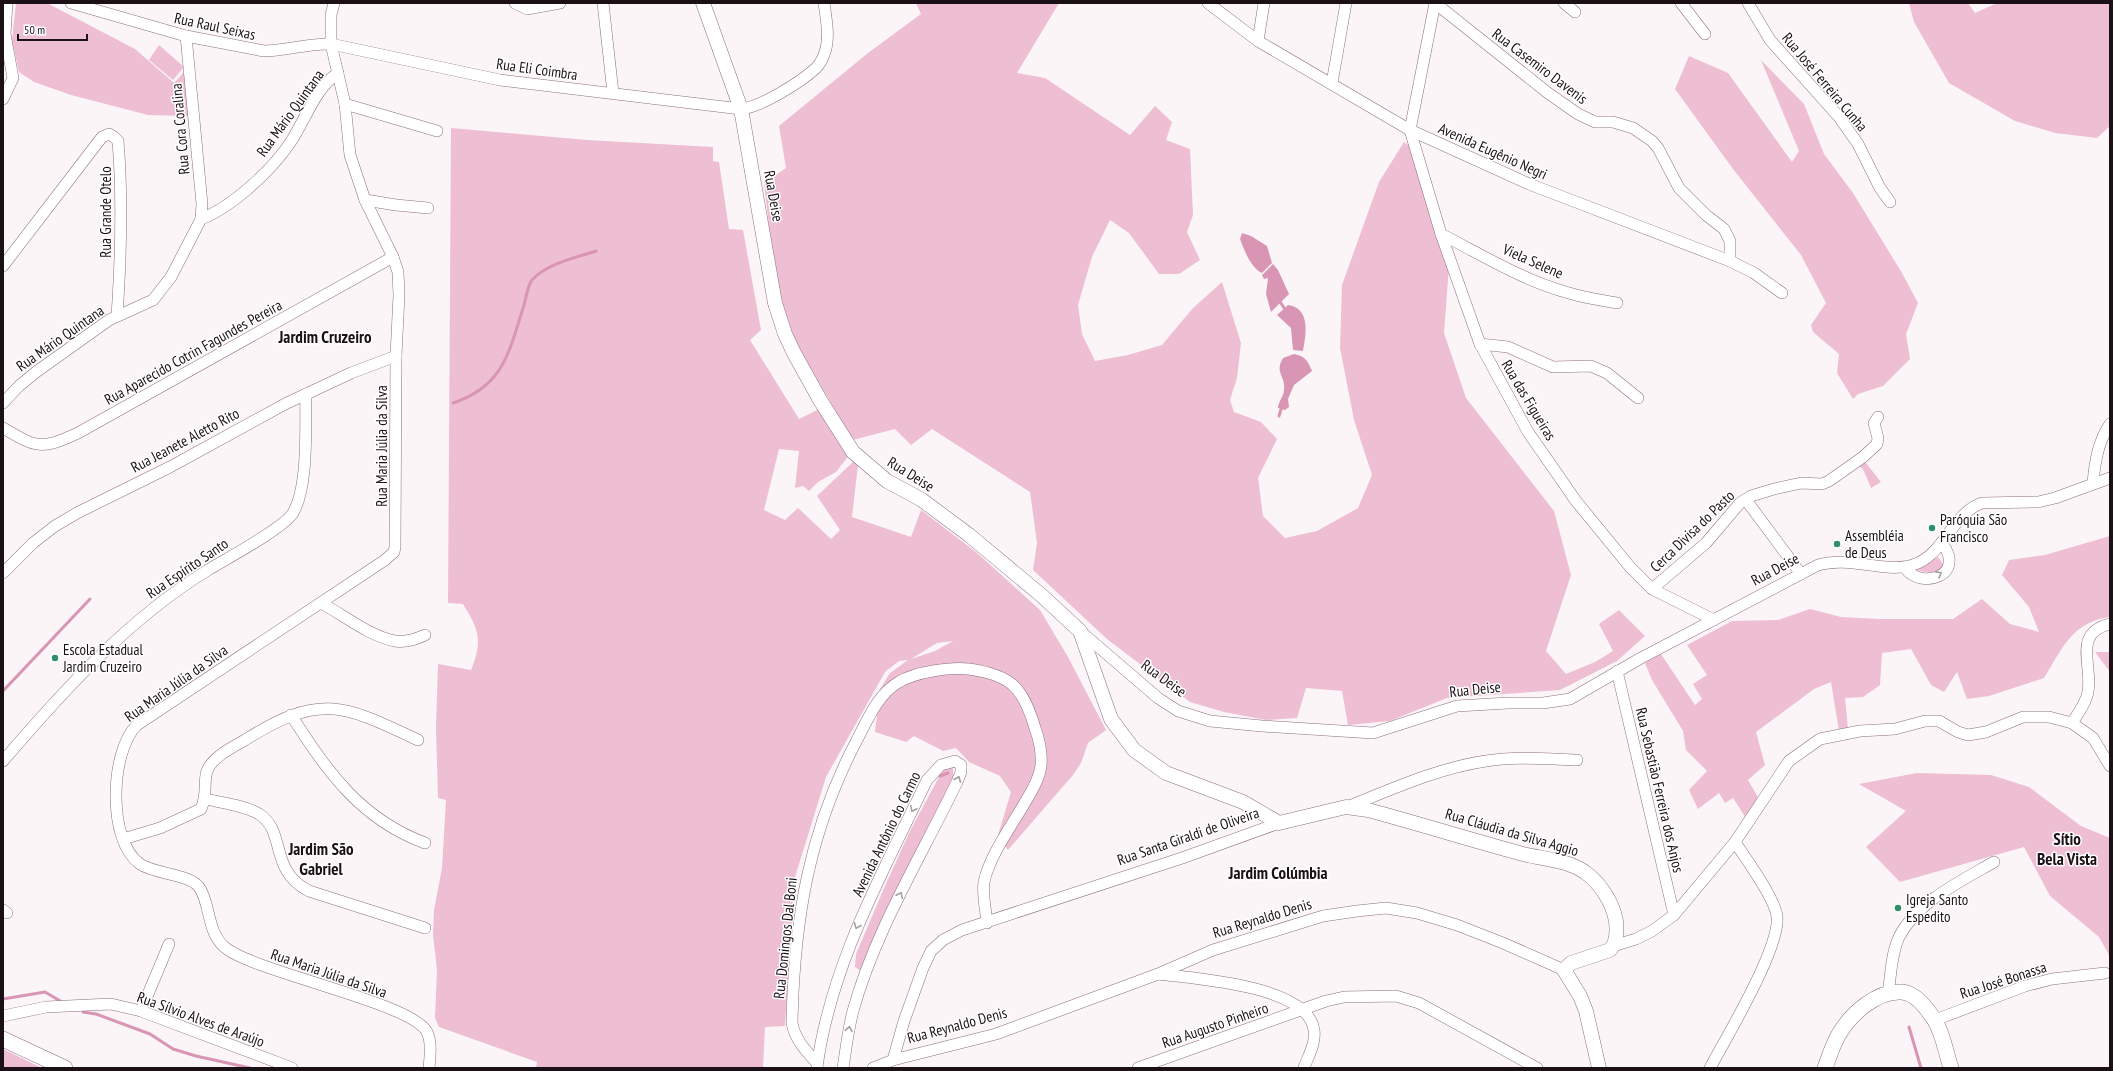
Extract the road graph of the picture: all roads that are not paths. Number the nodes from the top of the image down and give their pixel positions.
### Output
1 (7, 3) edge
2 (71, 3) edge
3 (334, 3) edge
4 (515, 3) edge
5 (560, 3) edge
6 (603, 3) edge
7 (703, 3) edge
8 (824, 3) edge
9 (1208, 3) edge
10 (1264, 3) edge
11 (1346, 3) edge
12 (1435, 3) edge
13 (1564, 3) edge
14 (1682, 3) edge
15 (1748, 3) edge
16 (1575, 12) dead end
17 (1705, 34) dead end
18 (186, 36) junction
19 (1258, 41) junction
20 (331, 44) junction
21 (338, 73) junction
22 (1332, 84) junction
23 (613, 93) junction
24 (3, 99) edge
25 (345, 104) junction
26 (741, 109) junction
27 (1410, 130) junction
28 (436, 131) dead end
29 (365, 200) junction
30 (1890, 202) dead end
31 (428, 208) dead end
32 (201, 220) junction
33 (1441, 234) junction
34 (393, 257) junction
35 (1730, 261) junction
36 (3, 266) edge
37 (1782, 293) dead end
38 (1617, 303) dead end
39 (117, 316) junction
40 (1480, 344) junction
41 (396, 356) junction
42 (306, 394) junction
43 (1638, 398) dead end
44 (3, 403) edge
45 (1878, 417) dead end
46 (2110, 424) edge
47 (3, 428) edge
48 (2110, 478) edge
49 (2093, 483) junction
50 (1746, 500) junction
51 (1942, 542) junction
52 (1905, 568) junction
53 (3, 573) edge
54 (1801, 574) junction
55 (1652, 589) junction
56 (321, 603) junction
57 (1714, 620) junction
58 (2110, 624) edge
59 (1080, 631) junction
60 (425, 635) dead end
61 (1617, 671) junction
62 (291, 715) junction
63 (2072, 723) junction
64 (418, 740) dead end
65 (1577, 760) dead end
66 (3, 761) edge
67 (2110, 766) edge
68 (206, 799) junction
69 (1346, 807) junction
70 (1279, 823) junction
71 (124, 839) junction
72 (1735, 842) junction
73 (425, 843) dead end
74 (1994, 862) dead end
75 (1674, 915) junction
76 (987, 922) junction
77 (425, 928) dead end
78 (169, 944) dead end
79 (1613, 946) junction
80 (1564, 970) junction
81 (2105, 973) dead end
82 (1158, 974) junction
83 (1888, 994) junction
84 (1303, 1010) junction
85 (141, 1011) junction
86 (3, 1016) edge
87 (1935, 1020) junction
88 (3, 1039) edge
89 (893, 1060) junction
90 (817, 1065) edge
91 (65, 1068) edge
92 (292, 1068) edge
93 (429, 1068) edge
94 (843, 1068) edge
95 (872, 1068) edge
96 (1138, 1068) edge
97 (1304, 1068) edge
98 (1537, 1068) edge
99 (1600, 1068) edge
100 (1710, 1068) edge
101 (1825, 1068) edge
102 (1951, 1068) edge

1 - 24 street
2 - 18 street, Rua Raul Seixas
3 - 20 street
4 - 5 street
6 - 23 street
7 - 26 street, Rua Deise
8 - 26 street
9 - 19 street, Avenida Eugênio Negri
10 - 19 street
11 - 22 street
12 - 27 street
12 - 35 street, Rua Casemiro Davenis
13 - 16 street
14 - 17 street
15 - 30 street, Rua José Ferreira Cunha
18 - 20 street, Rua Raul Seixas
18 - 32 street, Rua Cora Coralina
19 - 22 street, Avenida Eugênio Negri
20 - 21 street
20 - 23 street, Rua Eli Coimbra
21 - 25 street
21 - 32 street, Rua Mário Quintana
22 - 27 street, Avenida Eugênio Negri
23 - 26 street, Rua Eli Coimbra
25 - 28 street
25 - 29 street
26 - 59 street, Rua Deise
27 - 33 street, Rua das Figueiras
27 - 35 street, Avenida Eugênio Negri
29 - 31 street
29 - 34 street
32 - 39 street, Rua Mário Quintana
33 - 38 street, Viela Selene
33 - 40 street, Rua das Figueiras
34 - 41 street
34 - 47 street, Rua Aparecido Cotrin Fagundes Pereira
35 - 37 street, Avenida Eugênio Negri
36 - 39 street, Rua Grande Otelo
39 - 44 street, Rua Mário Quintana
40 - 43 street
40 - 55 street, Rua das Figueiras
41 - 42 street, Rua Jeanete Aletto Rito
41 - 56 street, Rua Maria Júlia da Silva
42 - 53 street, Rua Jeanete Aletto Rito
42 - 66 street, Rua Espírito Santo
45 - 50 street, Cerca Divisa do Pasto
46 - 49 street
48 - 49 street
49 - 51 street
50 - 54 street
50 - 55 street, Cerca Divisa do Pasto
51 - 52 street
52 -> 51 street, Rua Deise
52 - 54 street, Rua Deise
54 - 57 street, Rua Deise
55 - 57 street, Rua das Figueiras
56 - 60 street
56 - 71 street, Rua Maria Júlia da Silva
57 - 61 street, Rua Deise
58 - 63 street
59 - 61 street, Rua Deise
59 - 70 street
61 - 75 street, Rua Sebastião Ferreira dos Anjos
62 - 64 street
62 - 68 street
62 - 73 street
63 - 67 street
63 - 72 street
65 - 69 street, Rua Santa Giraldi de Oliveira
68 - 71 street
68 - 77 street
69 - 70 street, Rua Santa Giraldi de Oliveira
69 - 79 street, Rua Cláudia da Silva Aggio
70 - 76 street, Rua Santa Giraldi de Oliveira
71 - 93 street, Rua Maria Júlia da Silva
72 - 75 street
72 - 100 street
74 - 83 street
75 - 79 street
76 - 89 street, Rua Santa Giraldi de Oliveira
76 - 90 street, Rua Domingos Dal Boni
78 - 85 street
79 - 80 street
80 - 82 street, Rua Reynaldo Denis
80 - 99 street
81 - 87 street, Rua José Bonassa
82 - 84 street
82 - 89 street, Rua Reynaldo Denis
83 - 87 main road
83 - 101 main road
84 - 96 street, Rua Augusto Pinheiro
84 - 97 street
84 - 98 street, Rua Augusto Pinheiro
85 - 86 street, Rua Sílvio Alves de Araújo
85 - 92 street, Rua Sílvio Alves de Araújo
87 - 102 main road
88 - 91 main road
89 - 95 street, Rua Reynaldo Denis
94 -> 90 street, Avenida Antônio do Carmo

